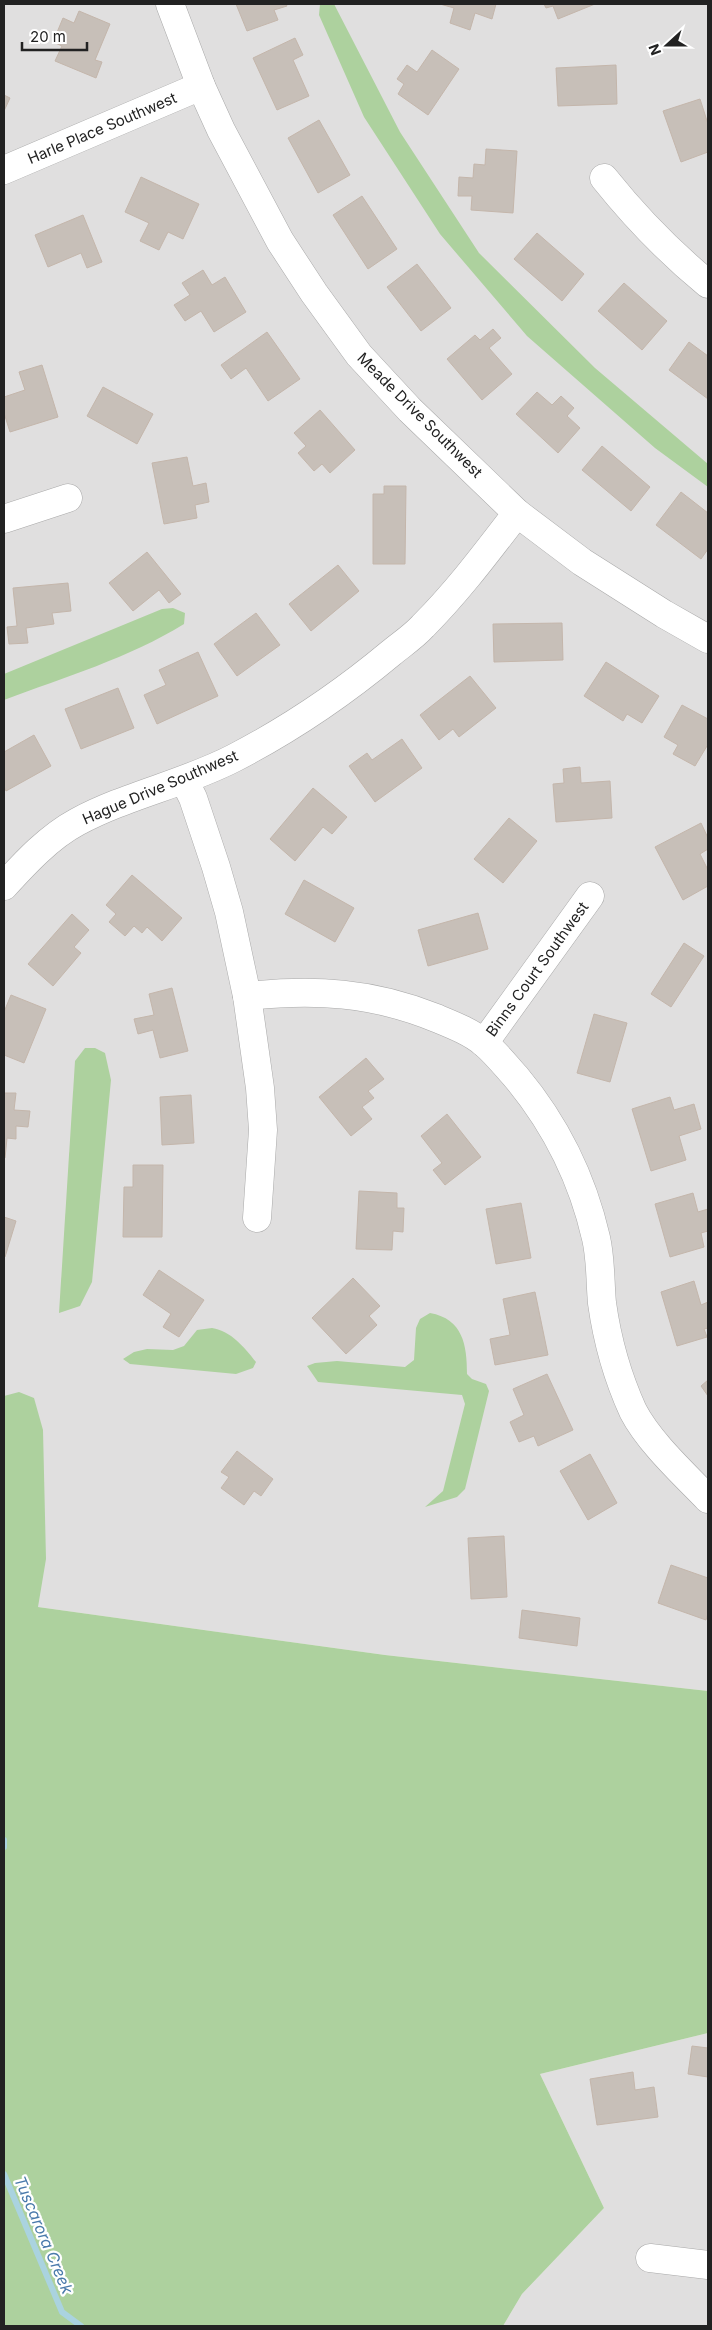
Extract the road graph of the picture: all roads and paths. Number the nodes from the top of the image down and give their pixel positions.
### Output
1 (170, 4) edge
2 (201, 86) junction
3 (4, 170) edge
4 (604, 178) dead end
5 (708, 284) edge
6 (68, 498) dead end
7 (517, 513) junction
8 (4, 519) edge
9 (708, 639) edge
10 (184, 780) junction
11 (4, 886) edge
12 (590, 896) dead end
13 (247, 996) junction
14 (484, 1043) junction
15 (257, 1218) dead end
16 (708, 1499) edge
17 (650, 2258) dead end
18 (708, 2265) edge

1 - 2 street, Meade Drive Southwest
2 - 3 street, Harle Place Southwest
2 - 7 street, Meade Drive Southwest
4 - 5 street
6 - 8 street
7 - 9 street, Meade Drive Southwest
7 - 10 street, Hague Drive Southwest
10 - 11 street, Hague Drive Southwest
10 - 13 street
12 - 14 street, Binns Court Southwest
13 - 14 street
13 - 15 street
14 - 16 street
17 - 18 street

